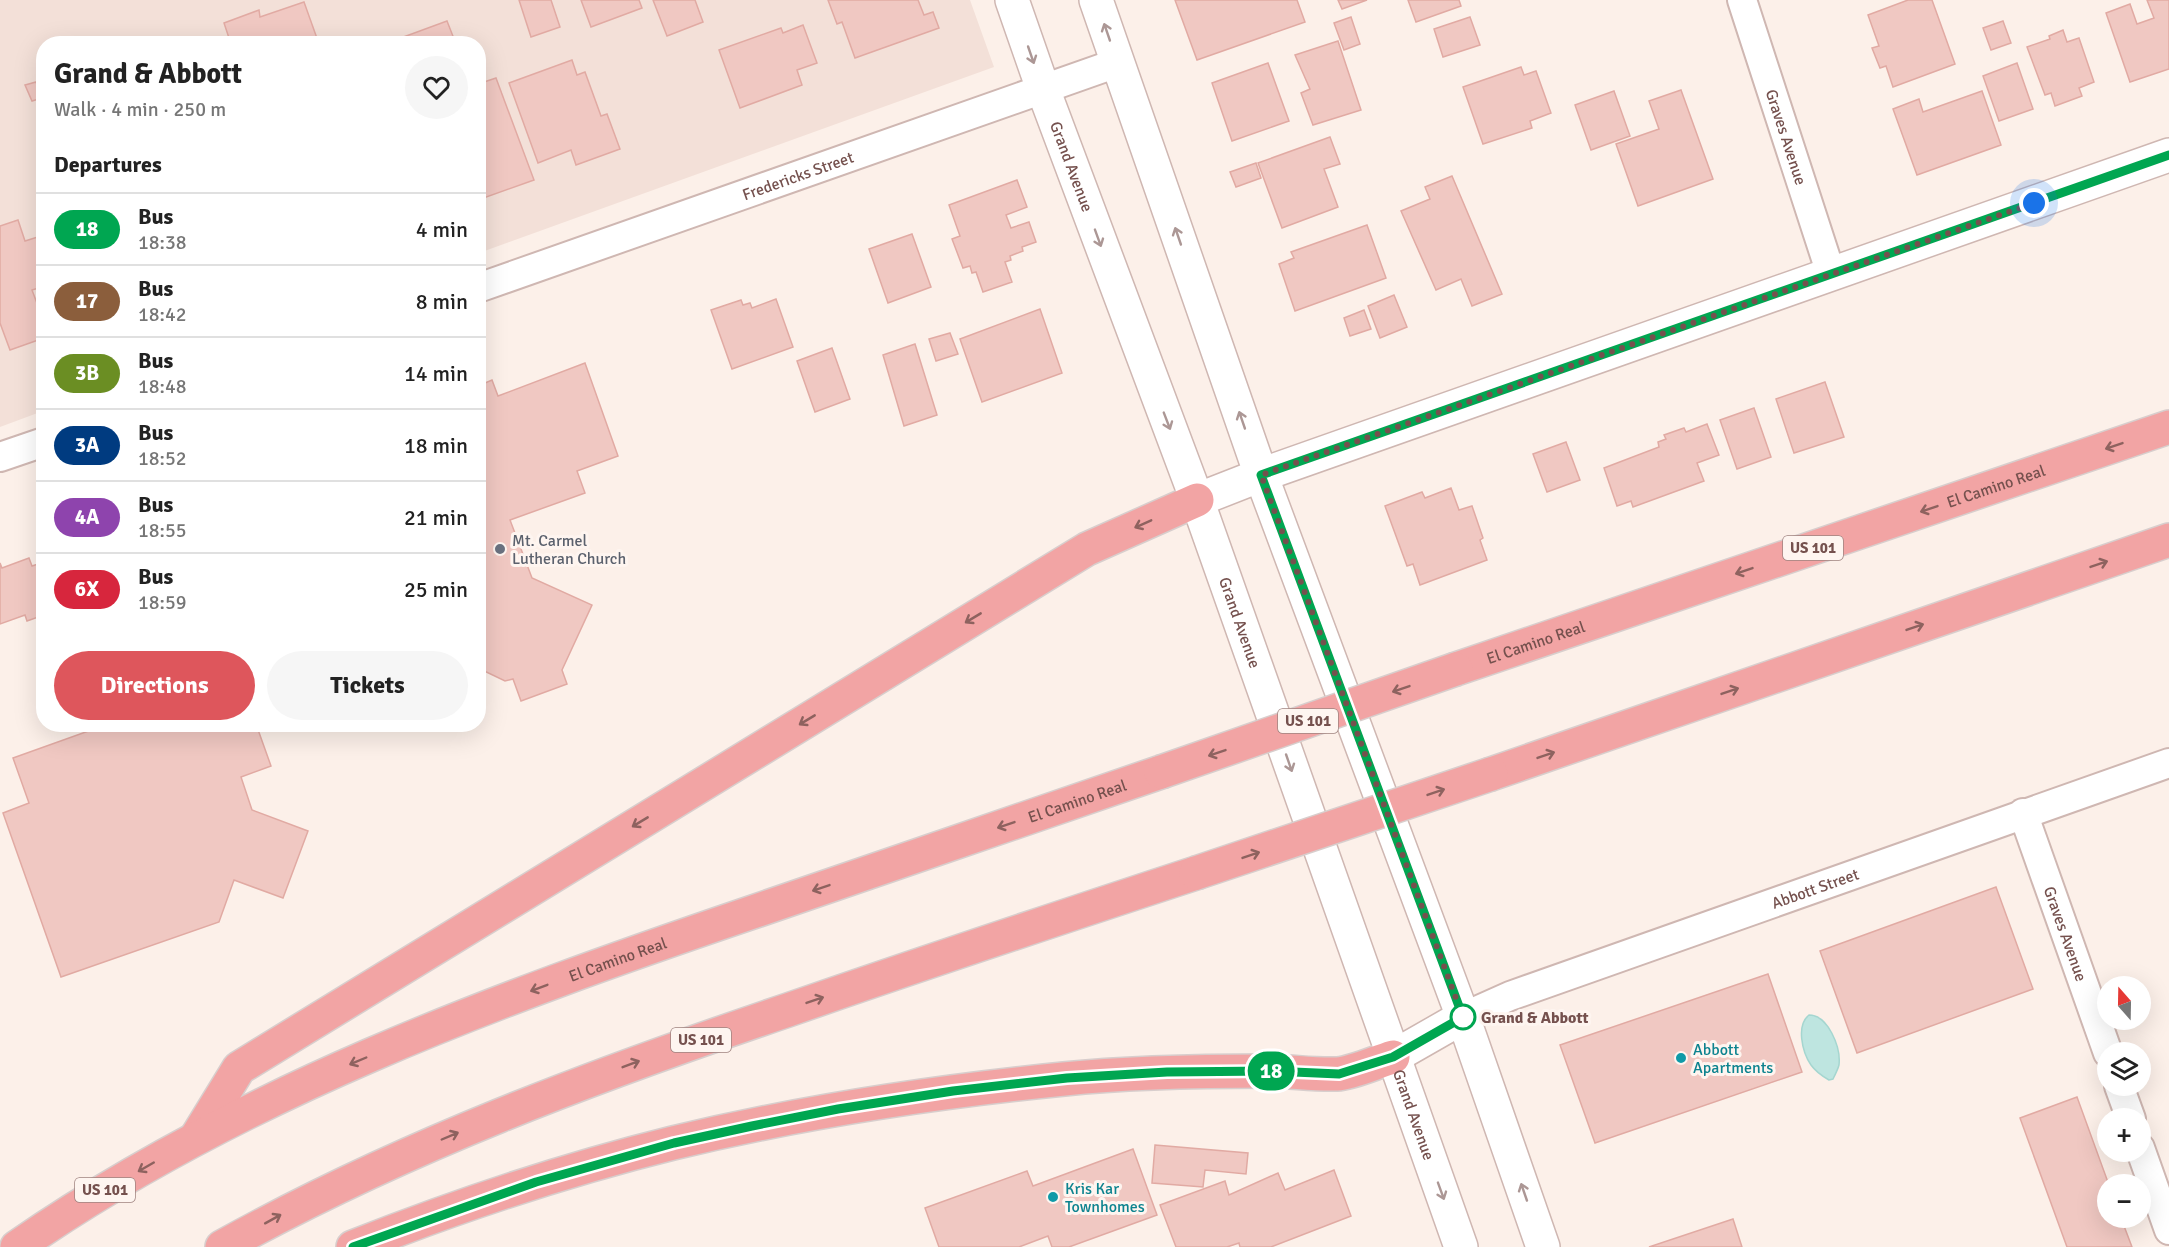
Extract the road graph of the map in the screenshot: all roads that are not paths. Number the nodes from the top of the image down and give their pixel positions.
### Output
1 (1012, 0) edge
2 (1096, 0) edge
3 (1742, 0) edge
4 (1117, 63) junction
5 (1042, 89) junction
6 (2169, 155) edge
7 (1831, 274) junction
8 (486, 285) edge
9 (2169, 427) edge
10 (36, 445) edge
11 (0, 457) edge
12 (1261, 475) junction
13 (1197, 500) junction
14 (2169, 540) edge
15 (2169, 763) edge
16 (2023, 813) junction
17 (1463, 1017) junction
18 (2104, 1042) edge
19 (1393, 1057) junction
20 (196, 1138) junction
21 (2145, 1162) edge
22 (2169, 1230) edge
23 (17, 1247) edge
24 (222, 1247) edge
25 (352, 1247) edge
26 (1461, 1247) edge
27 (1543, 1247) edge

1 -> 5 street, Grand Avenue
4 -> 2 street
3 - 7 street, Graves Avenue
4 - 5 street, Fredericks Street
12 -> 4 street
5 - 8 street, Fredericks Street
5 -> 13 street, Grand Avenue
6 - 7 street
7 - 12 street
9 -> 20 highway, El Camino Real / US 101, bridge
10 - 11 street
12 - 13 street
12 - 17 street
13 -> 19 street, Grand Avenue
13 -> 20 highway
24 -> 14 highway, US 101, bridge
15 - 16 street, Abbott Street
16 - 17 street, Abbott Street
16 - 18 street, Graves Avenue
17 - 19 street
27 -> 17 street
19 - 25 highway
19 -> 26 street, Grand Avenue
20 -> 23 highway, El Camino Real / US 101
21 - 22 street

